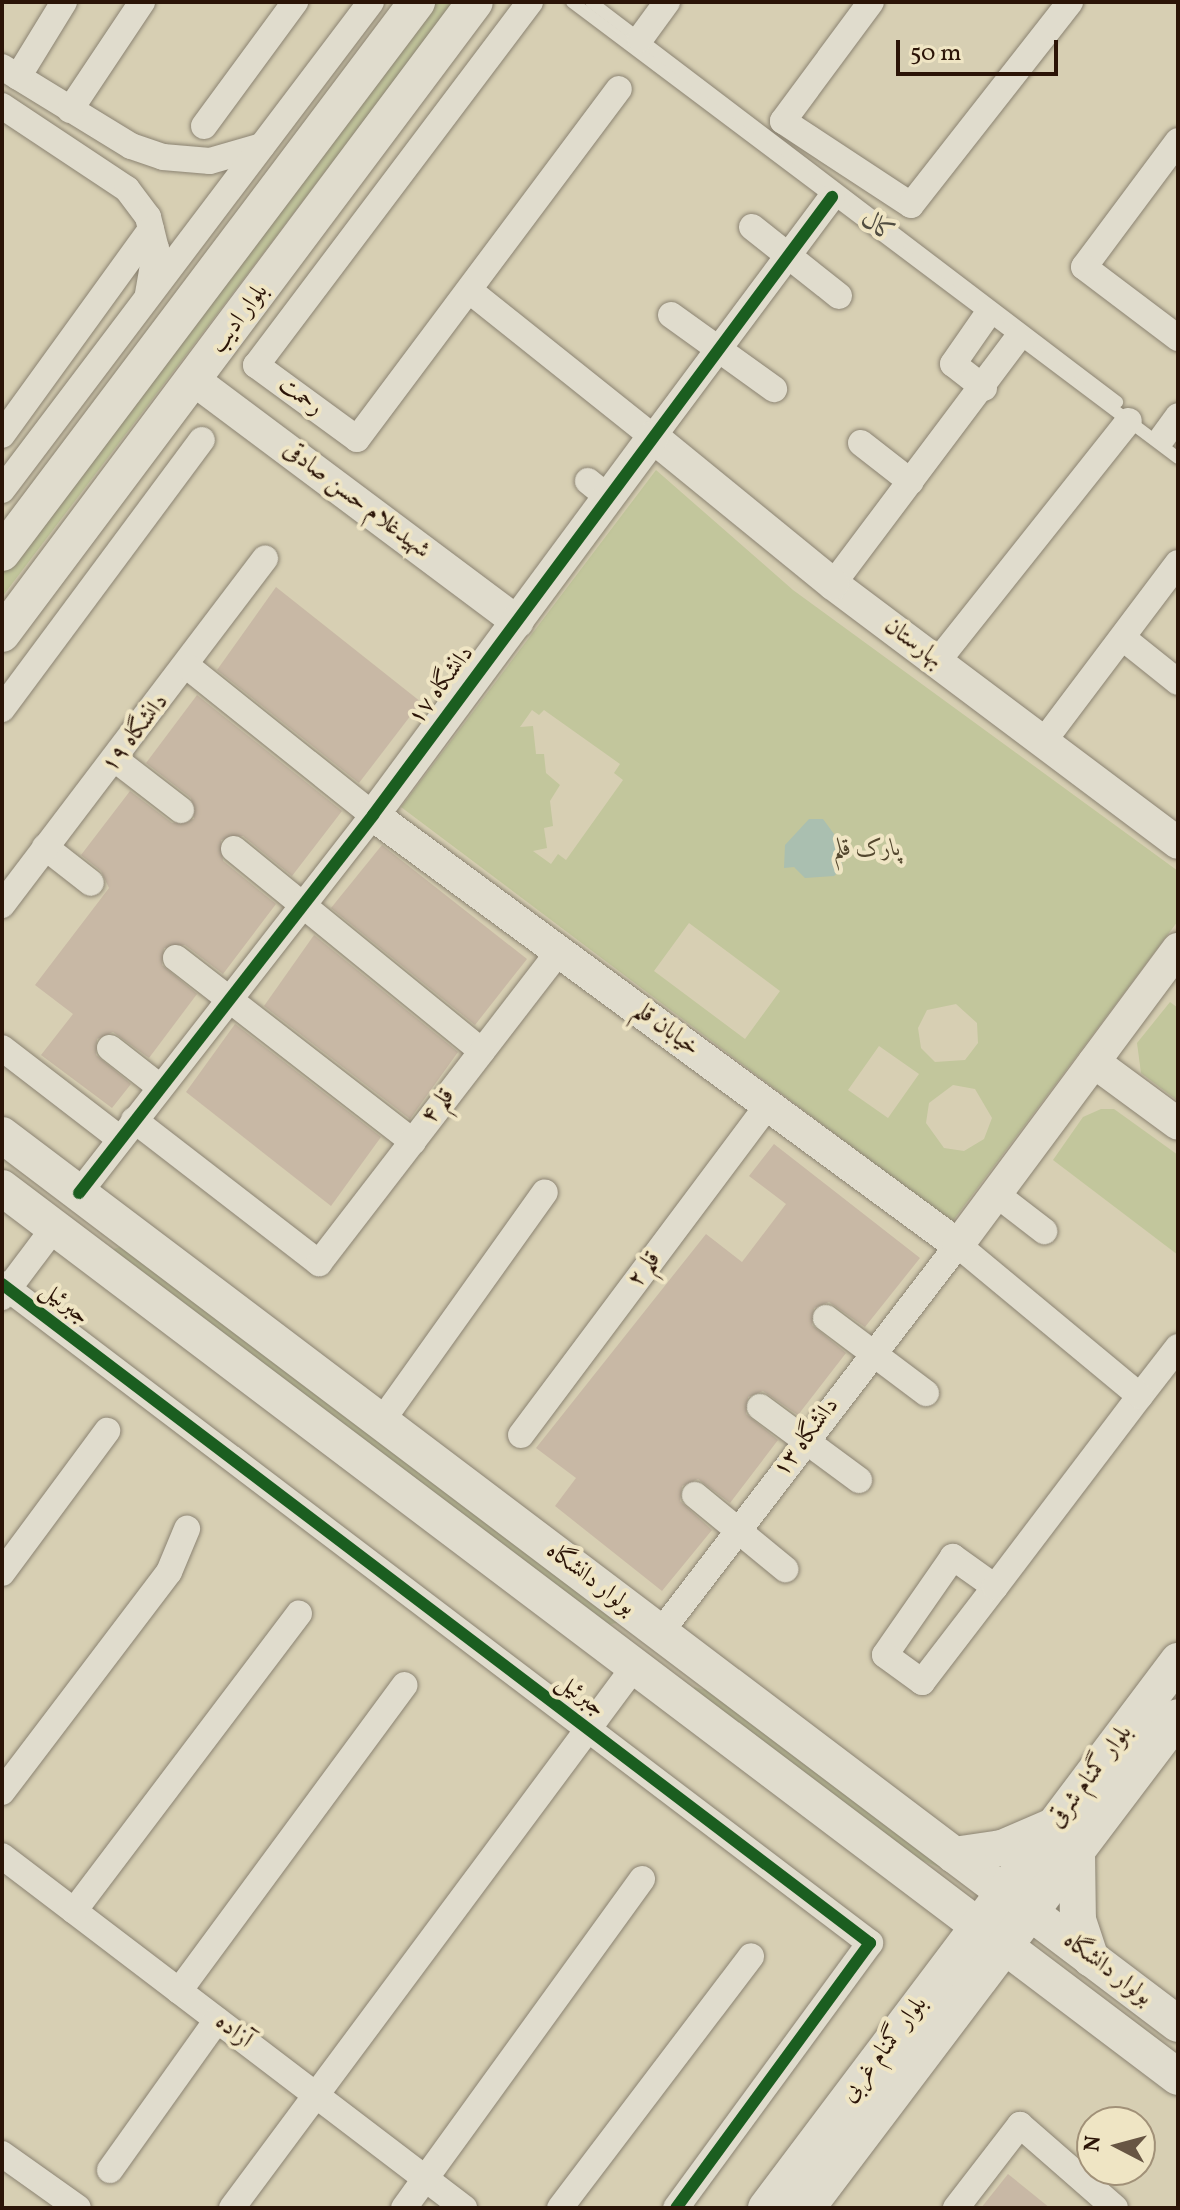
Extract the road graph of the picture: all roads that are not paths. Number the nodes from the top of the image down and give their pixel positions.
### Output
1 (64, 2) edge
2 (142, 2) edge
3 (295, 2) edge
4 (371, 2) edge
5 (417, 2) edge
6 (475, 2) edge
7 (530, 2) edge
8 (572, 2) edge
9 (591, 2) edge
10 (667, 2) edge
11 (871, 2) edge
12 (1070, 2) edge
13 (640, 39) junction
14 (10, 72) edge
15 (619, 89) dead end
16 (2, 106) edge
17 (70, 110) junction
18 (204, 126) dead end
19 (1178, 141) edge
20 (262, 146) junction
21 (832, 197) junction
22 (752, 227) dead end
23 (151, 229) junction
24 (789, 257) junction
25 (470, 291) junction
26 (839, 296) dead end
27 (147, 298) junction
28 (671, 315) dead end
29 (987, 315) junction
30 (1018, 338) junction
31 (1178, 338) edge
32 (720, 350) junction
33 (194, 380) junction
34 (984, 388) junction
35 (774, 389) dead end
36 (1129, 421) junction
37 (2, 435) edge
38 (653, 437) junction
39 (202, 440) dead end
40 (1174, 440) edge
41 (861, 443) dead end
42 (911, 482) junction
43 (2, 490) edge
44 (2, 553) edge
45 (265, 559) dead end
46 (1178, 563) edge
47 (833, 584) junction
48 (518, 622) junction
49 (2, 634) edge
50 (1123, 638) junction
51 (937, 662) junction
52 (188, 667) junction
53 (1178, 682) edge
54 (2, 709) edge
55 (1043, 742) junction
56 (116, 760) junction
57 (181, 810) dead end
58 (373, 815) junction
59 (1178, 843) edge
60 (45, 847) junction
61 (234, 849) dead end
62 (91, 883) dead end
63 (302, 903) junction
64 (2, 905) edge
65 (1178, 949) edge
66 (559, 951) junction
67 (176, 958) dead end
68 (228, 999) junction
69 (2, 1048) edge
70 (110, 1048) dead end
71 (482, 1051) junction
72 (1094, 1062) junction
73 (160, 1087) junction
74 (768, 1105) junction
75 (1178, 1124) edge
76 (127, 1130) junction
77 (2, 1135) edge
78 (413, 1142) junction
79 (2, 1188) edge
80 (545, 1192) dead end
81 (79, 1193) junction
82 (996, 1194) junction
83 (54, 1228) junction
84 (1044, 1231) dead end
85 (958, 1245) junction
86 (4, 1290) edge
87 (826, 1318) dead end
88 (1178, 1347) edge
89 (872, 1352) junction
90 (926, 1393) dead end
91 (1140, 1396) junction
92 (760, 1407) dead end
93 (381, 1422) junction
94 (107, 1431) dead end
95 (521, 1435) dead end
96 (805, 1441) junction
97 (859, 1480) dead end
98 (695, 1495) dead end
99 (187, 1529) dead end
100 (738, 1529) junction
101 (785, 1569) dead end
102 (2, 1573) edge
103 (995, 1587) junction
104 (299, 1613) dead end
105 (660, 1633) junction
106 (1178, 1661) edge
107 (635, 1666) junction
108 (405, 1685) dead end
109 (1178, 1717) edge
110 (588, 1730) junction
111 (2, 1792) edge
112 (1066, 1838) junction
113 (954, 1855) junction
114 (6, 1867) edge
115 (642, 1879) dead end
116 (1018, 1903) junction
117 (74, 1911) junction
118 (990, 1938) junction
119 (751, 1956) dead end
120 (1091, 1959) junction
121 (179, 1991) junction
122 (217, 2020) junction
123 (1178, 2024) edge
124 (1178, 2077) edge
125 (313, 2093) junction
126 (2, 2154) edge
127 (110, 2170) dead end
128 (425, 2178) junction
129 (78, 2208) edge
130 (232, 2208) edge
131 (404, 2208) edge
132 (464, 2208) edge
133 (560, 2208) edge
134 (676, 2208) edge
135 (766, 2208) edge
136 (807, 2208) edge
137 (956, 2208) edge
138 (1114, 2208) edge

1 - 14 street
2 - 17 street
3 - 18 street
4 - 20 street
5 - 44 main road, بلوار ادیب
6 - 33 main road, بلوار ادیب
7 - 25 street, رحمت
8 - 21 lane
9 - 13 lane
10 - 13 street
11 - 12 street
13 - 40 lane
14 - 17 street
15 - 25 street, رحمت
16 - 23 street
17 - 20 street
19 - 31 street
20 - 27 street
21 - 24 street, دانشگاه ۱۷
21 - 29 lane
22 - 24 street
23 - 27 street
23 - 37 street
24 - 26 street
24 - 32 street, دانشگاه ۱۷
25 - 38 street
27 - 43 street
28 - 32 street
29 - 30 lane
29 - 34 street
30 - 34 street
30 - 36 lane
32 - 35 street
32 - 38 street, دانشگاه ۱۷
33 - 48 street, شهیدغلام حسن صادقی
33 - 49 main road, بلوار ادیب
34 - 42 street
36 - 40 lane
36 - 51 street
38 - 47 street, بهارستان
38 - 48 street, دانشگاه ۱۷
39 - 54 street
41 - 42 street
42 - 47 street
45 - 52 street, دانشگاه ۱۹
46 - 50 street
47 - 51 street, بهارستان
48 - 58 street, دانشگاه ۱۷
50 - 53 street
50 - 55 street
51 - 55 street, بهارستان
52 - 56 street, دانشگاه ۱۹
52 - 58 street
55 - 59 street, بهارستان
56 - 57 street
56 - 60 street, دانشگاه ۱۹
58 - 63 street, دانشگاه ۱۷
58 - 66 street, خیابان قلم
60 - 62 street
60 - 64 street, دانشگاه ۱۹
61 - 63 street
63 - 68 street, دانشگاه ۱۷
63 - 71 street
65 - 72 street
66 - 71 street, قلم ۴
66 - 74 street, خیابان قلم
67 - 68 street
68 - 73 street, دانشگاه ۱۷
68 - 78 street
69 - 76 street
70 - 73 street
71 - 78 street, قلم ۴
72 - 75 street
72 - 82 street
73 - 76 street, دانشگاه ۱۷
74 - 85 street, خیابان قلم
74 - 95 street, قلم ۲
76 - 78 street, قلم ۴
76 - 81 street, دانشگاه ۱۷
77 - 81 main road, بولوار دانشگاه
79 - 83 main road, بولوار دانشگاه
80 - 93 street
81 - 93 main road, بولوار دانشگاه
82 - 84 street
82 - 85 street
83 - 86 street
83 - 107 main road, بولوار دانشگاه
85 - 89 street, دانشگاه ۱۳
85 - 91 street
86 - 110 street, جبرئیل
87 - 89 street
88 - 91 street
89 - 90 street
89 - 96 street, دانشگاه ۱۳
91 - 103 street
92 - 96 street
93 - 105 main road, بولوار دانشگاه
94 - 102 street
96 - 97 street
96 - 100 street, دانشگاه ۱۳
98 - 100 street
99 - 111 street
100 - 101 street
100 - 105 street, دانشگاه ۱۳
103 - 103 street
104 - 117 street
105 - 113 main road, بولوار دانشگاه
106 - 112 main road, بلوار گمنام شرقی
107 - 110 street
107 - 118 main road, بولوار دانشگاه
108 - 121 street
109 - 112 main road, بلوار گمنام شرقی
110 - 125 street
110 - 134 street, جبرئیل
112 - 113 main road
112 - 116 main road, بلوار گمنام شرقی
112 - 120 main road
113 - 116 main road, بولوار دانشگاه
114 - 117 street, آزاده
115 - 128 street
116 - 118 main road, بلوار گمنام غربی
116 - 120 main road, بولوار دانشگاه
117 - 121 street, آزاده
118 - 124 main road, بولوار دانشگاه
118 - 135 main road, بلوار گمنام غربی
118 - 136 main road, بلوار گمنام غربی
119 - 133 street
120 - 123 main road, بولوار دانشگاه
121 - 122 street, آزاده
122 - 125 street, آزاده
122 - 127 street
125 - 128 street, آزاده
125 - 130 street
126 - 129 street
128 - 131 street
128 - 132 street, آزاده
137 - 138 street

